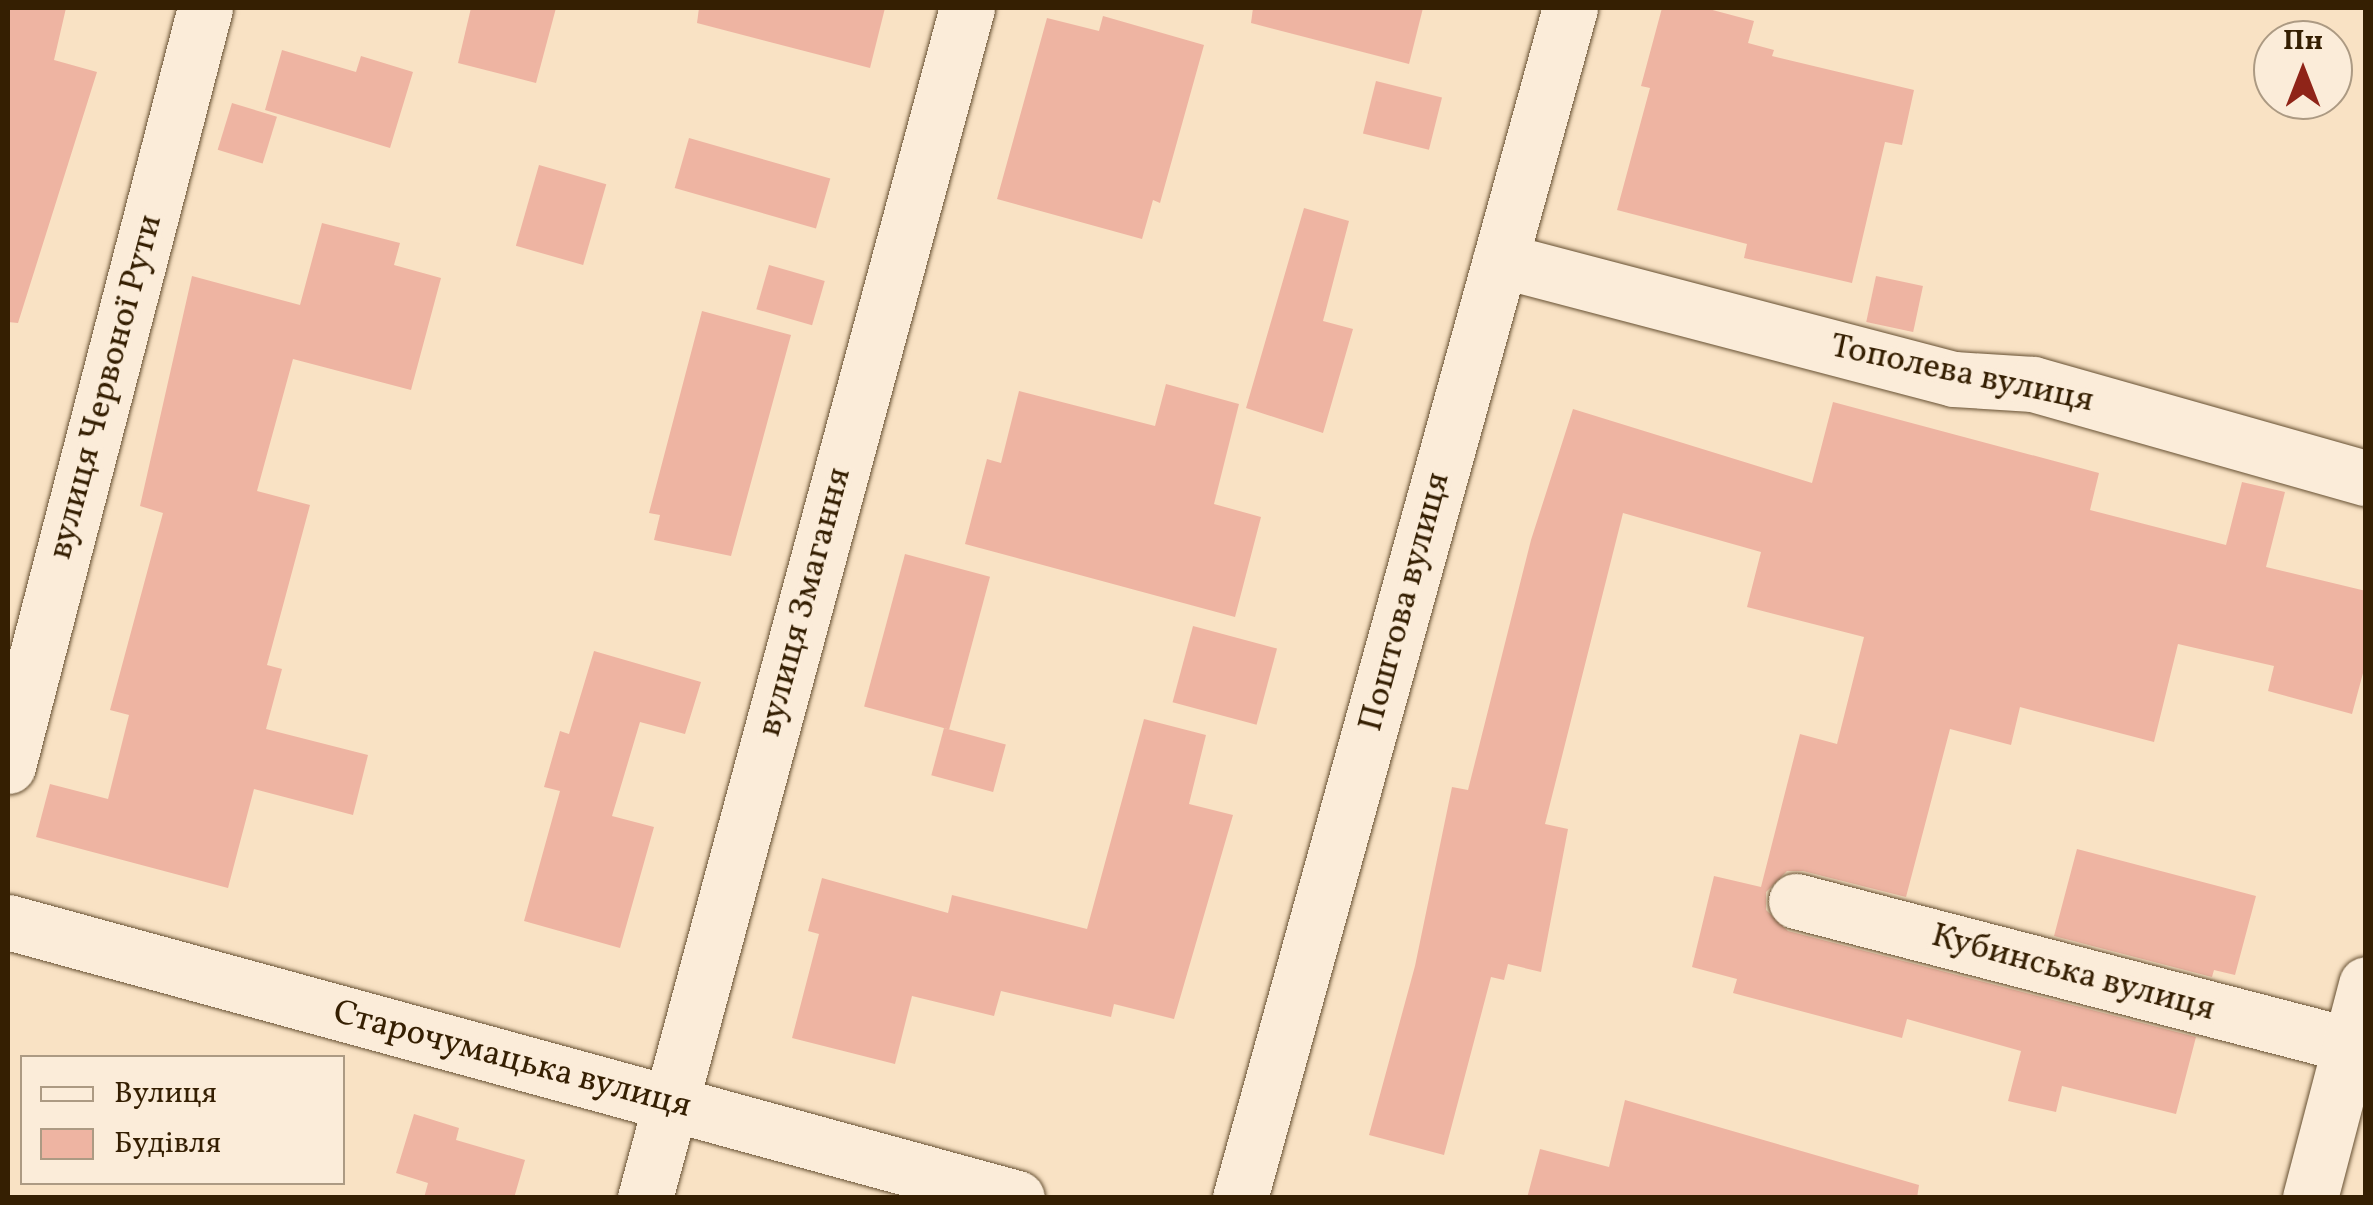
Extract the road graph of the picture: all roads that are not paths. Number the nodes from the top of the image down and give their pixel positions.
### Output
1 (205, 8) edge
2 (967, 8) edge
3 (1570, 8) edge
4 (1500, 260) junction
5 (2366, 478) edge
6 (8, 766) edge
7 (1796, 901) dead end
8 (8, 922) edge
9 (2366, 984) edge
10 (2350, 1045) junction
11 (670, 1103) junction
12 (645, 1198) edge
13 (1017, 1198) edge
14 (1240, 1198) edge
15 (2310, 1198) edge

1 - 6 street, вулиця Червоної Рути
2 - 11 street, вулиця Змагання
3 - 4 street, Поштова вулиця
4 - 5 street, Тополева вулиця
4 - 14 street, Поштова вулиця
7 - 10 street, Кубинська вулиця
8 - 11 street, Старочумацька вулиця
9 - 10 street
10 - 15 street
11 - 12 street, вулиця Змагання
11 - 13 street, Старочумацька вулиця

